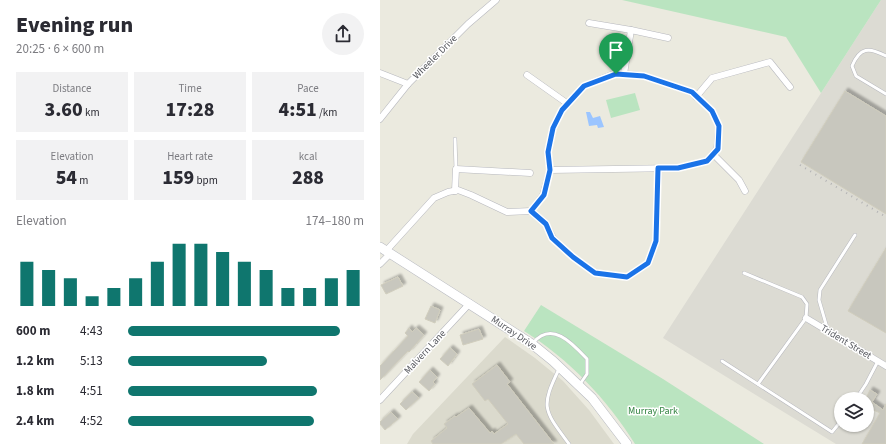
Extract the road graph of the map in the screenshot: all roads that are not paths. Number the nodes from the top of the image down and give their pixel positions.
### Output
1 (496, 0) edge
2 (589, 23) dead end
3 (631, 30) junction
4 (668, 38) dead end
5 (886, 56) edge
6 (380, 73) edge
7 (624, 74) junction
8 (527, 75) dead end
9 (408, 84) junction
10 (790, 87) dead end
11 (886, 94) edge
12 (696, 97) junction
13 (568, 104) junction
14 (380, 119) edge
15 (455, 139) dead end
16 (713, 154) junction
17 (658, 168) junction
18 (456, 169) junction
19 (550, 170) junction
20 (530, 173) dead end
21 (455, 191) junction
22 (745, 191) dead end
23 (531, 211) junction
24 (854, 236) dead end
25 (385, 251) edge
26 (380, 264) edge
27 (744, 273) dead end
28 (470, 303) junction
29 (806, 318) junction
30 (828, 331) junction
31 (532, 344) junction
32 (722, 361) dead end
33 (878, 361) junction
34 (886, 366) edge
35 (559, 367) junction
36 (758, 384) junction
37 (579, 386) junction
38 (861, 392) edge
39 (380, 400) edge
40 (834, 430) edge
41 (569, 444) edge
42 (626, 444) edge

1 - 9 street, Wheeler Drive
2 - 3 street
3 - 4 street
3 - 7 street
5 - 11 lane
6 - 9 street
7 - 12 street
7 - 13 street
8 - 13 street
9 - 14 street, Wheeler Drive
10 - 12 street
12 - 16 street
13 - 19 street
15 - 18 lane
16 - 17 street
16 - 22 street
17 - 19 street
17 - 23 street
18 - 20 street
18 - 21 street
19 - 23 street
21 - 23 street
21 - 25 street
24 - 30 lane
25 - 26 street
25 - 28 street, Murray Drive
27 - 29 lane
28 - 31 street, Murray Drive
28 - 39 street, Malvern Lane
29 - 30 street, Trident Street
29 - 36 lane
30 - 33 street, Trident Street
31 - 35 street, Murray Drive
31 - 37 lane
32 - 36 lane
33 - 34 street, Trident Street
33 - 38 lane
35 - 37 street, Murray Drive
35 - 41 lane
36 - 40 lane
37 - 42 street, Murray Drive

